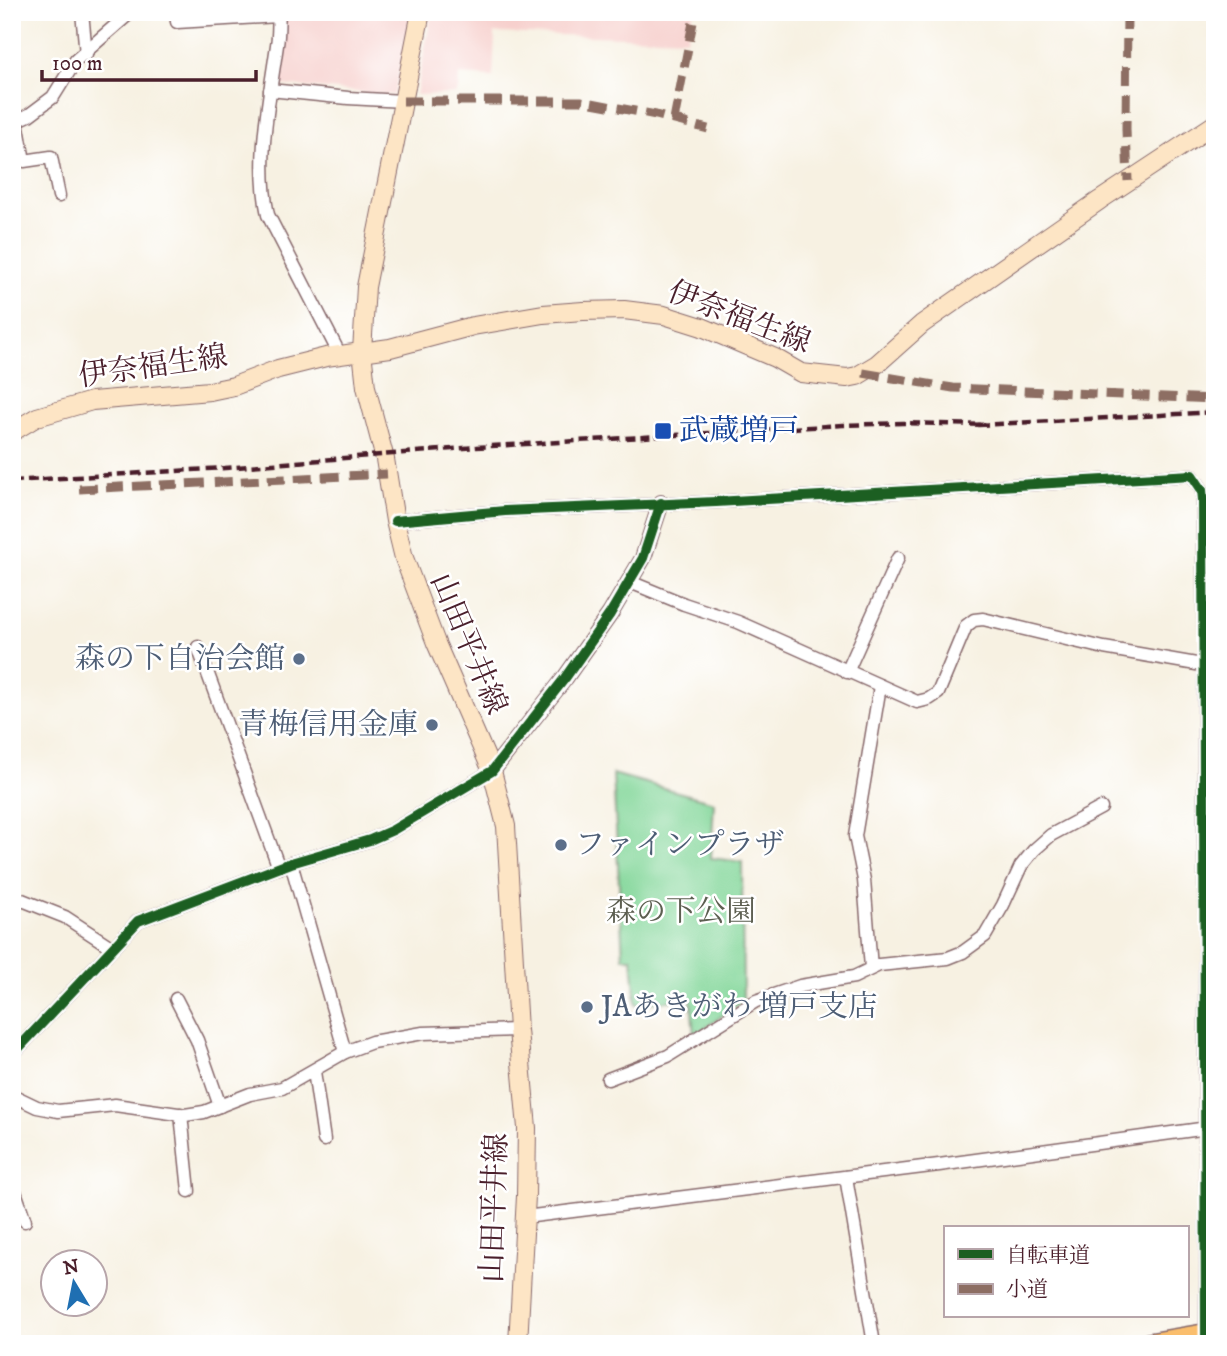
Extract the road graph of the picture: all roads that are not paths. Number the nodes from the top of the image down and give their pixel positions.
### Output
1 (82, 12) edge
2 (131, 12) edge
3 (176, 12) edge
4 (421, 12) edge
5 (279, 14) edge
6 (86, 54) junction
7 (270, 90) junction
8 (404, 101) junction
9 (15, 122) edge
10 (1215, 124) edge
11 (59, 196) dead end
12 (362, 351) junction
13 (340, 355) junction
14 (12, 432) edge
15 (1209, 500) edge
16 (661, 503) junction
17 (395, 522) junction
18 (898, 558) dead end
19 (630, 582) junction
20 (198, 647) dead end
21 (1202, 665) junction
22 (847, 672) junction
23 (880, 687) junction
24 (1209, 768) edge
25 (492, 771) junction
26 (1101, 808) dead end
27 (285, 866) junction
28 (12, 896) edge
29 (111, 947) junction
30 (871, 968) junction
31 (176, 999) dead end
32 (518, 1030) junction
33 (345, 1052) junction
34 (12, 1055) edge
35 (314, 1071) junction
36 (608, 1079) dead end
37 (12, 1096) edge
38 (220, 1106) junction
39 (181, 1114) junction
40 (1210, 1128) edge
41 (324, 1140) dead end
42 (846, 1177) junction
43 (12, 1183) edge
44 (189, 1191) dead end
45 (524, 1217) junction
46 (25, 1221) dead end
47 (1210, 1334) edge
48 (518, 1344) edge
49 (874, 1344) edge
50 (1149, 1344) edge

1 - 6 street
2 - 6 street
3 - 5 street
4 - 8 main road, 山田平井線
5 - 7 street
6 - 9 street
7 - 8 street
7 - 13 street
8 - 12 main road, 山田平井線
9 - 11 street
10 - 12 main road, 伊奈福生線
12 - 13 main road, 伊奈福生線
12 - 17 main road, 山田平井線
13 - 14 main road, 伊奈福生線
15 - 16 street
15 - 21 street
16 - 17 street
16 - 19 street
17 - 25 main road, 山田平井線
18 - 22 street
19 - 22 street
19 - 25 street
20 - 27 street
21 - 23 street
21 - 24 street
22 - 23 street
23 - 30 street
24 - 40 street
25 - 27 street
25 - 32 main road, 山田平井線
26 - 30 street
27 - 29 street
27 - 33 street
28 - 29 street
29 - 34 street
30 - 36 street
31 - 38 street
32 - 33 street
32 - 45 main road, 山田平井線
33 - 35 street
35 - 38 street
35 - 41 street
37 - 39 street
38 - 39 street
39 - 44 street
40 - 42 street
40 - 47 street
42 - 45 street
42 - 49 street
43 - 46 street
45 - 48 main road, 山田平井線
47 - 50 main road

